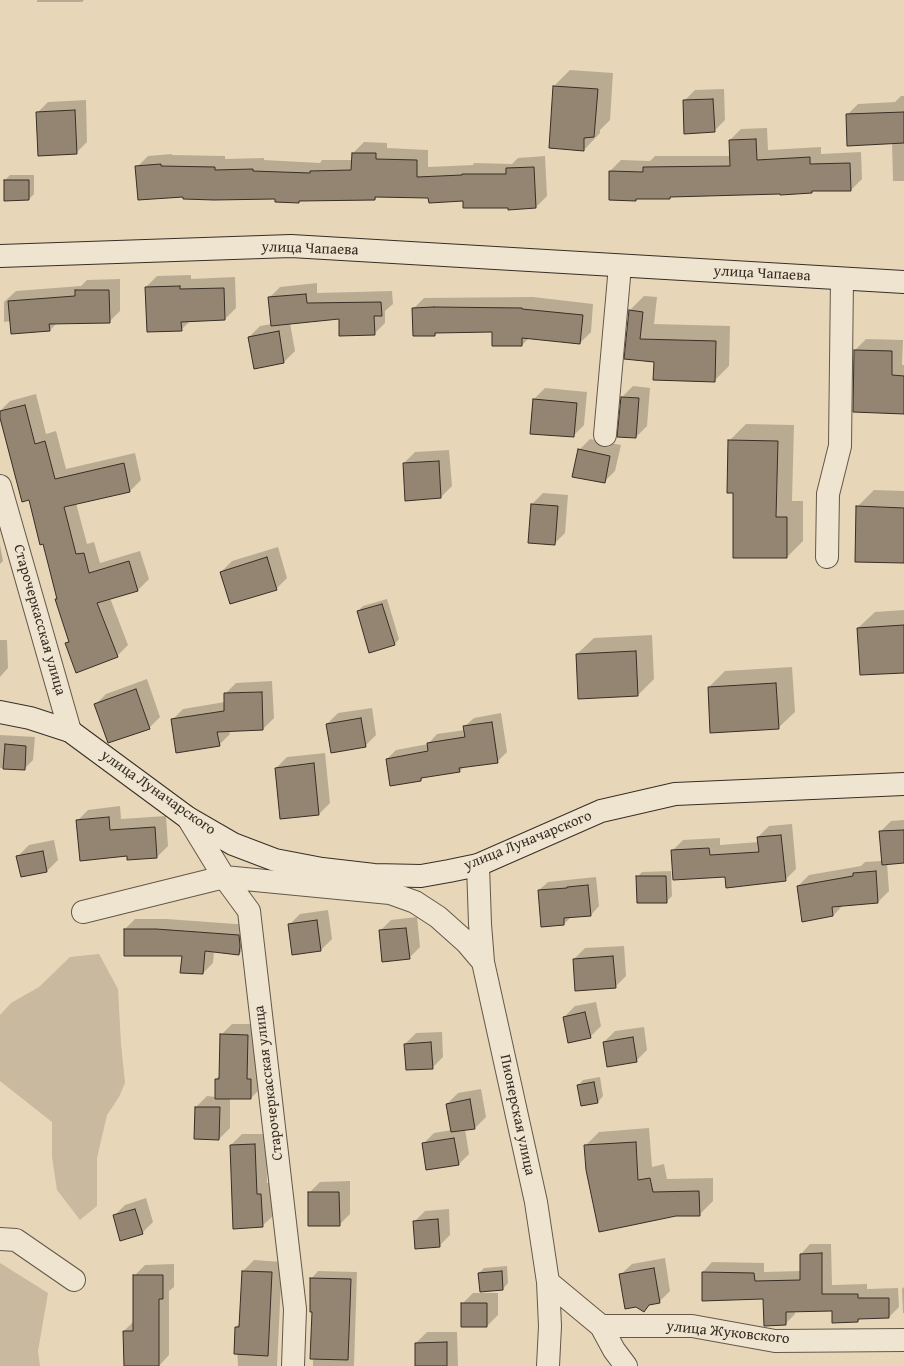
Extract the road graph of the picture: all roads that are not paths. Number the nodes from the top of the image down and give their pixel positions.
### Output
1 (0, 256) edge
2 (620, 266) junction
3 (842, 279) junction
4 (904, 282) edge
5 (605, 435) dead end
6 (0, 486) edge
7 (827, 557) dead end
8 (0, 712) edge
9 (70, 731) junction
10 (904, 784) edge
11 (188, 818) junction
12 (478, 865) junction
13 (224, 877) junction
14 (83, 912) dead end
15 (483, 962) junction
16 (0, 1239) edge
17 (74, 1280) dead end
18 (548, 1282) junction
19 (601, 1326) junction
20 (904, 1340) edge
21 (293, 1366) edge
22 (548, 1366) edge
23 (626, 1366) edge

1 - 2 street, улица Чапаева
2 - 3 street, улица Чапаева
2 - 5 street
3 - 4 street, улица Чапаева
3 - 7 street
6 - 9 street, Старочеркасская улица
8 - 9 street, улица Луначарского
9 - 11 street, улица Луначарского
10 - 12 street, улица Луначарского
11 - 12 street, улица Луначарского
11 - 13 street, Старочеркасская улица
12 - 15 street, Пионерская улица
13 - 14 street
13 - 15 street
13 - 21 street, Старочеркасская улица
15 - 18 street, Пионерская улица
16 - 17 street
18 - 19 street
18 - 22 street, Пионерская улица
19 - 20 street, улица Жуковского
19 - 23 street

